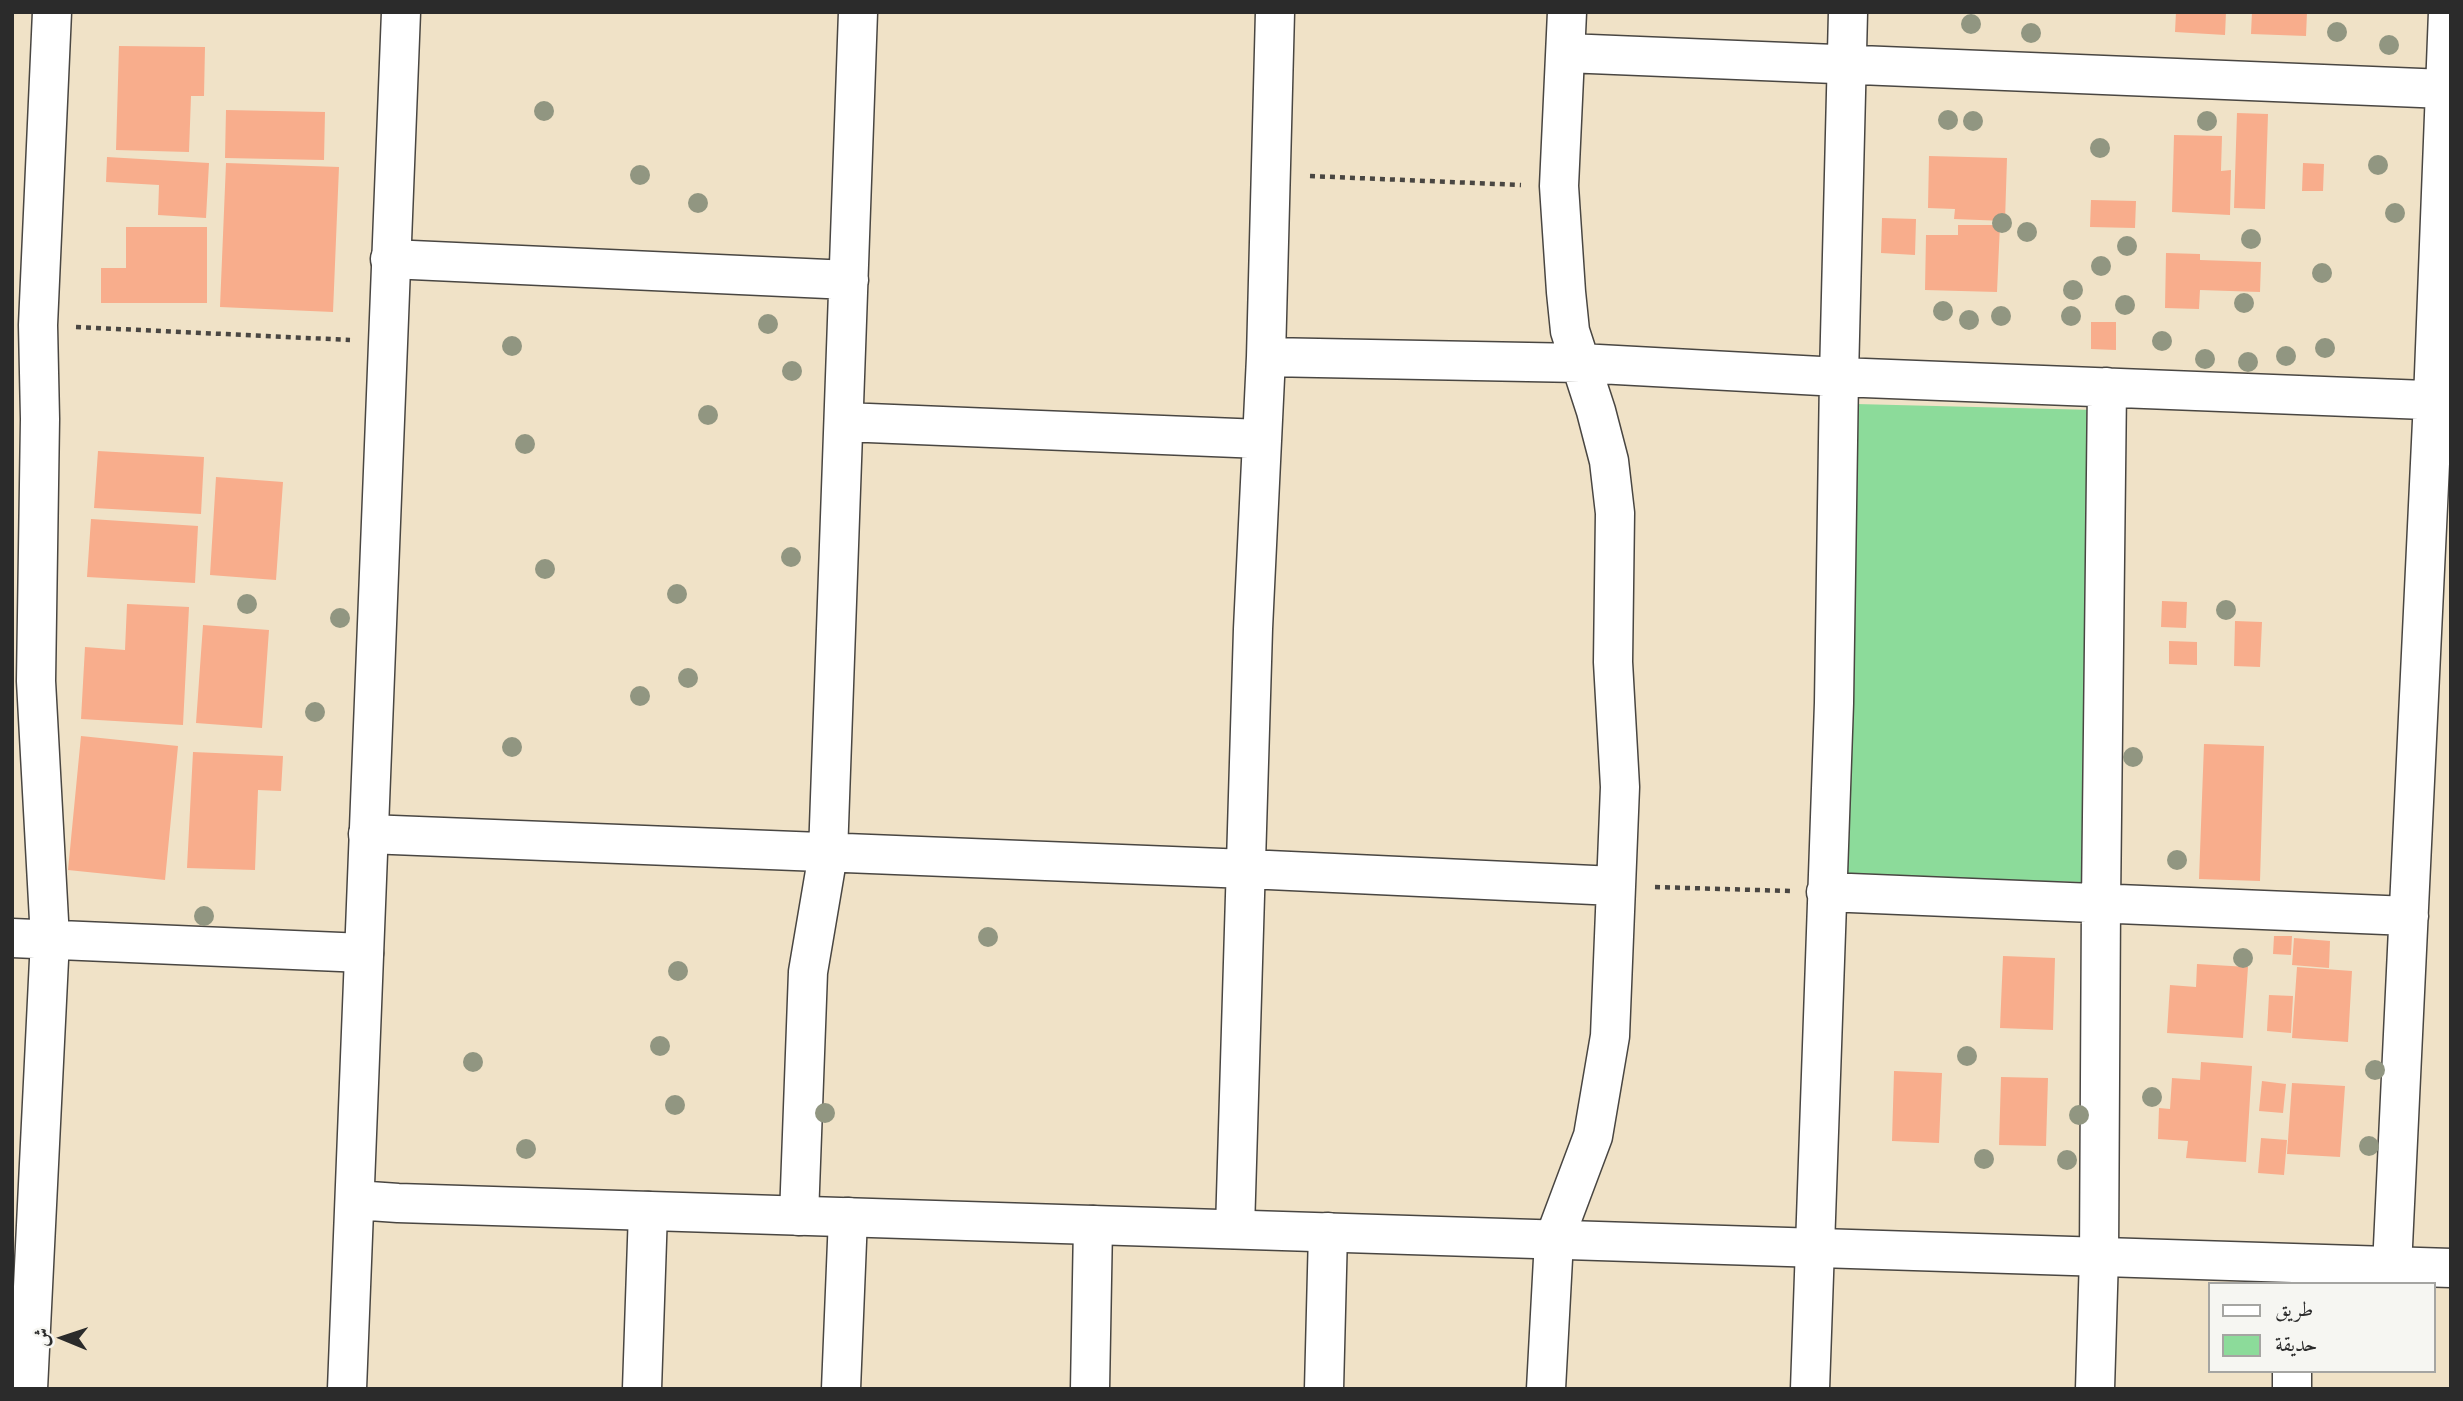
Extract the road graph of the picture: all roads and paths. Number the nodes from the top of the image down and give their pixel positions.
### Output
1 (52, 12) edge
2 (401, 12) edge
3 (858, 12) edge
4 (1275, 12) edge
5 (1567, 12) edge
6 (1848, 12) edge
7 (2448, 12) edge
8 (1566, 53) junction
9 (1846, 64) junction
10 (2445, 89) junction
11 (1270, 175) junction
12 (1559, 186) junction
13 (390, 259) junction
14 (849, 281) junction
15 (38, 325) junction
16 (388, 342) junction
17 (1266, 357) junction
18 (1580, 363) junction
19 (1839, 377) junction
20 (2107, 387) junction
21 (2442, 400) edge
22 (844, 422) junction
23 (1261, 439) junction
24 (26, 546) edge
25 (368, 834) junction
26 (828, 854) junction
27 (1247, 869) junction
28 (1615, 886) junction
29 (1826, 892) junction
30 (2101, 902) junction
31 (2409, 916) junction
32 (12, 938) edge
33 (50, 939) junction
34 (364, 953) junction
35 (355, 1200) junction
36 (648, 1211) junction
37 (799, 1216) junction
38 (848, 1217) junction
39 (1093, 1225) junction
40 (1235, 1229) junction
41 (1328, 1232) junction
42 (1555, 1240) junction
43 (1815, 1247) junction
44 (2099, 1256) junction
45 (2392, 1267) junction
46 (2451, 1268) edge
47 (2295, 1273) edge
48 (28, 1389) edge
49 (348, 1389) edge
50 (642, 1389) edge
51 (841, 1389) edge
52 (1090, 1389) edge
53 (1324, 1389) edge
54 (1546, 1389) edge
55 (1810, 1389) edge
56 (2095, 1389) edge

1 - 15 street
2 - 13 street
3 - 14 street
4 - 11 street
5 - 8 street
6 - 9 street
7 - 10 street
8 - 9 street
8 - 12 street
9 - 10 street
9 - 19 street
10 - 21 street
11 - 12 path
11 - 17 street
12 - 18 street
13 - 14 street
13 - 16 street
14 - 22 street
15 - 16 path
15 - 24 street
16 - 25 street
17 - 18 street
17 - 23 street
18 - 19 street
18 - 28 street
19 - 20 street
19 - 29 street
20 - 21 street
20 - 30 street
21 - 31 street
22 - 23 street
22 - 26 street
23 - 27 street
24 - 33 street
25 - 26 street
25 - 34 street
26 - 27 street
26 - 37 street
27 - 28 street
27 - 40 street
28 - 29 path
28 - 42 street
29 - 30 street
29 - 43 street
30 - 31 street
30 - 44 street
31 - 45 street
32 - 33 street
33 - 34 street
33 - 48 street
34 - 35 street
35 - 36 street
35 - 49 street
36 - 37 street
36 - 50 street
37 - 38 street
38 - 39 street
38 - 51 street
39 - 40 street
39 - 52 street
40 - 41 street
41 - 42 street
41 - 53 street
42 - 43 street
42 - 54 street
43 - 44 street
43 - 55 street
44 - 47 street
44 - 56 street
45 - 46 street
45 - 47 street

